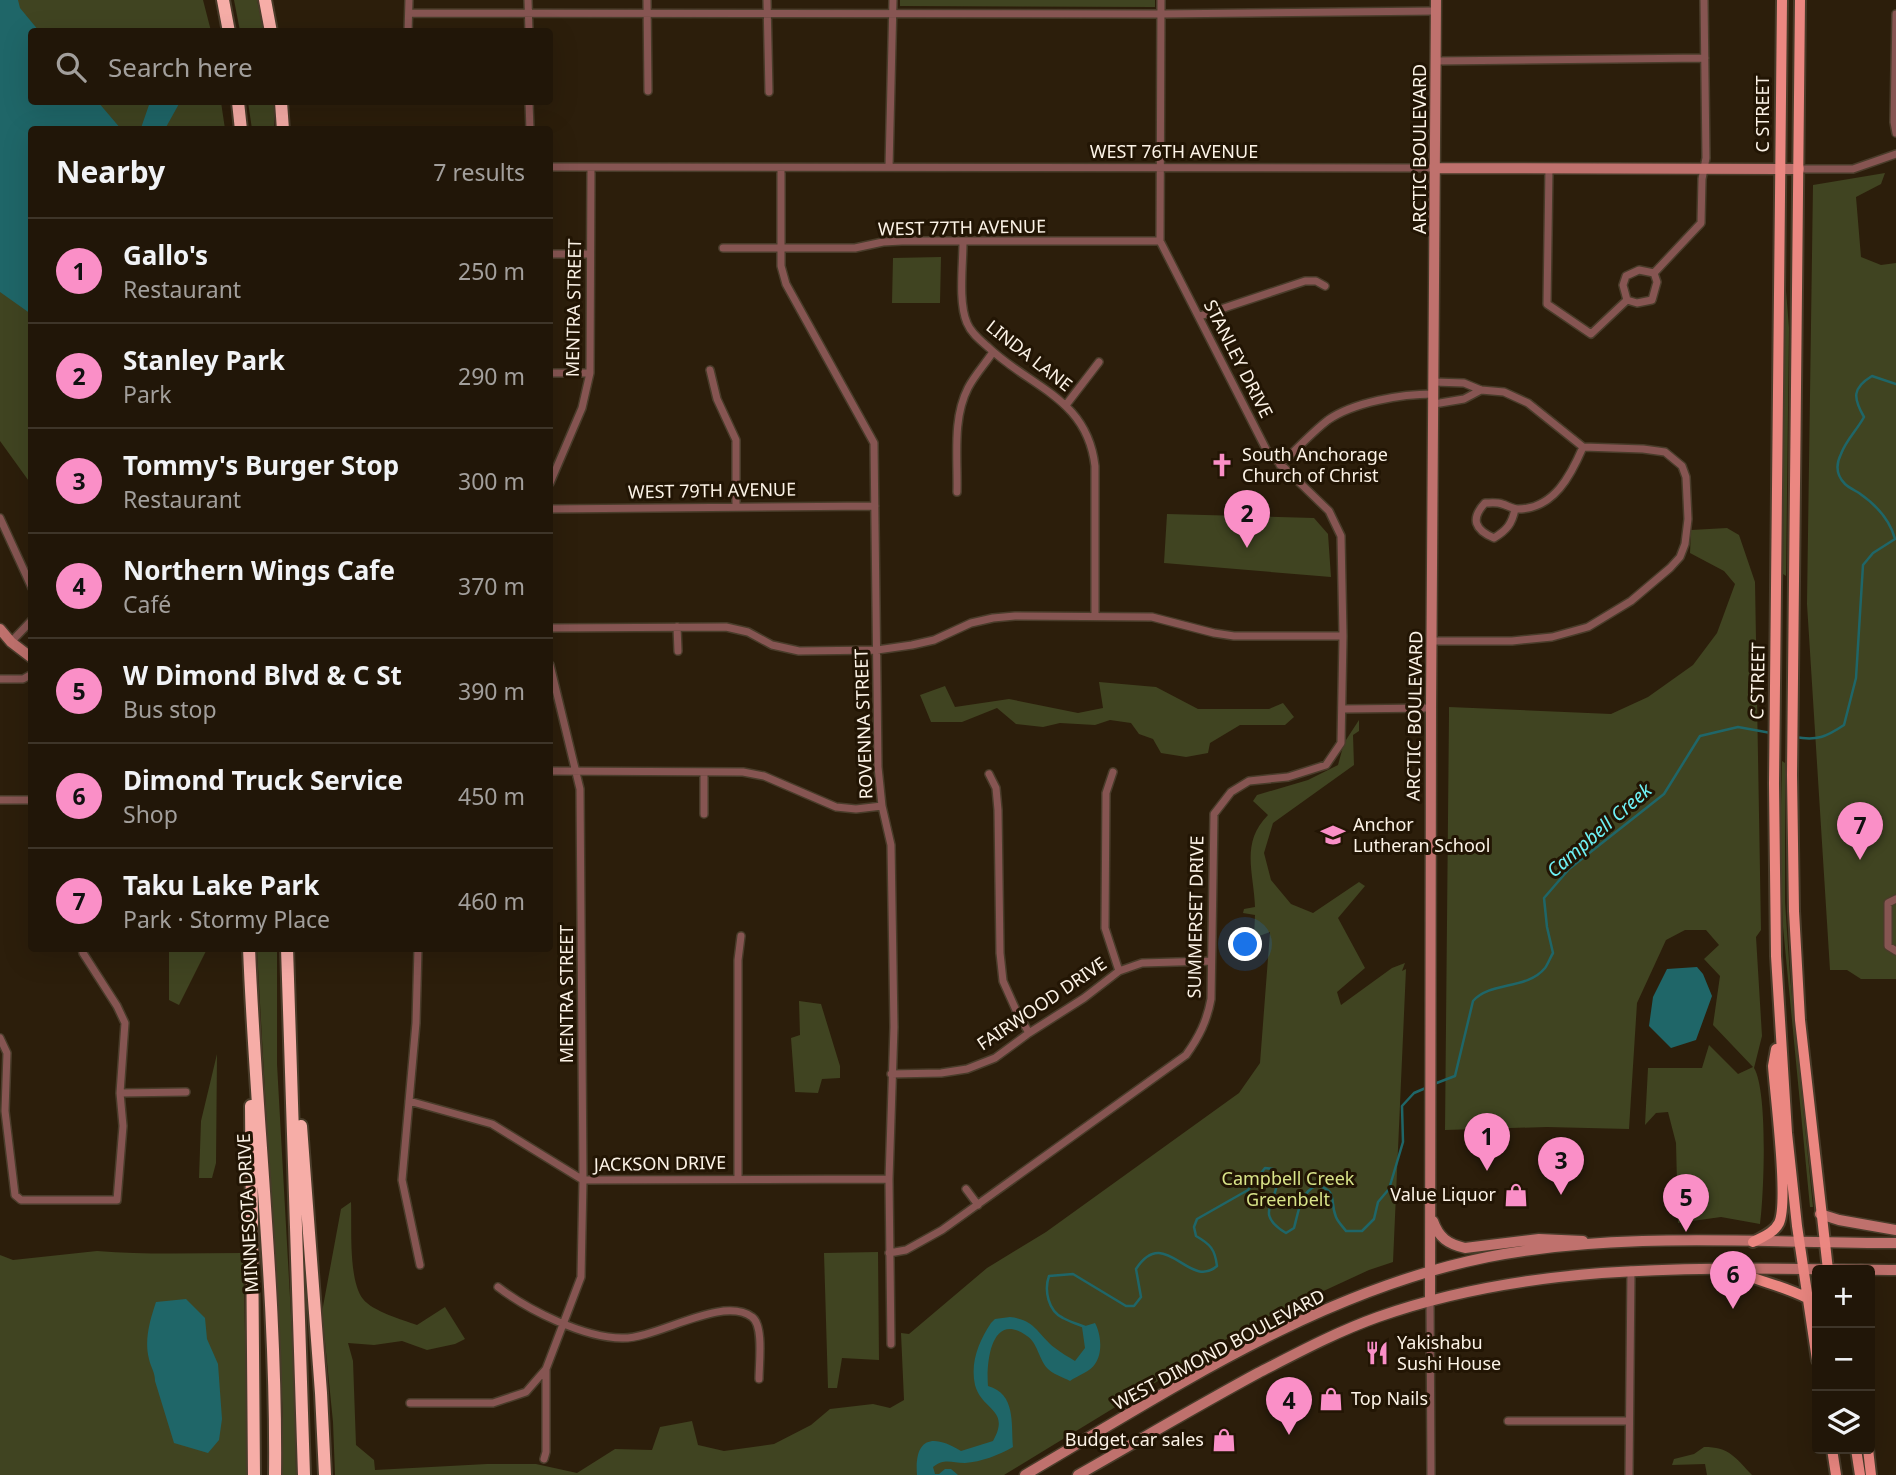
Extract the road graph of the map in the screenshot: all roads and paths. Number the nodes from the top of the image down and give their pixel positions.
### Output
1 (223, 0) edge
2 (265, 0) edge
3 (409, 0) edge
4 (528, 0) edge
5 (648, 0) edge
6 (767, 0) edge
7 (893, 0) edge
8 (1161, 0) edge
9 (1704, 0) edge
10 (1782, 0) edge
11 (1800, 0) edge
12 (1436, 5) edge
13 (409, 13) junction
14 (648, 13) junction
15 (893, 13) junction
16 (528, 14) junction
17 (767, 14) junction
18 (1161, 14) junction
19 (1896, 15) edge
20 (228, 28) edge
21 (270, 28) edge
22 (408, 28) edge
23 (528, 28) edge
24 (1705, 58) junction
25 (1437, 61) junction
26 (648, 91) dead end
27 (769, 92) dead end
28 (238, 105) edge
29 (281, 105) edge
30 (529, 105) edge
31 (241, 126) edge
32 (283, 126) edge
33 (530, 126) edge
34 (1896, 133) edge
35 (1896, 155) edge
36 (553, 167) edge
37 (889, 167) junction
38 (591, 168) junction
39 (781, 168) junction
40 (1160, 168) junction
41 (1437, 168) junction
42 (1549, 168) junction
43 (1705, 169) junction
44 (1780, 169) junction
45 (1799, 169) junction
46 (1160, 241) junction
47 (963, 242) junction
48 (723, 248) dead end
49 (781, 248) junction
50 (553, 254) edge
51 (590, 254) junction
52 (1654, 273) junction
53 (1325, 286) dead end
54 (1627, 300) junction
55 (1200, 316) junction
56 (993, 352) junction
57 (1099, 362) dead end
58 (710, 370) dead end
59 (553, 373) edge
60 (590, 373) junction
61 (1481, 390) junction
62 (1434, 393) junction
63 (1066, 405) junction
64 (1583, 447) junction
65 (1280, 465) junction
66 (553, 477) edge
67 (957, 492) dead end
68 (736, 505) junction
69 (875, 506) junction
70 (553, 509) edge
71 (1515, 509) junction
72 (0, 518) edge
73 (28, 580) edge
74 (1095, 615) junction
75 (28, 624) edge
76 (677, 627) junction
77 (553, 628) edge
78 (0, 629) edge
79 (1343, 636) junction
80 (1432, 641) junction
81 (11, 642) junction
82 (877, 650) junction
83 (678, 651) dead end
84 (28, 655) edge
85 (28, 676) edge
86 (553, 677) edge
87 (0, 679) edge
88 (1431, 708) junction
89 (1343, 709) junction
90 (553, 771) edge
91 (577, 771) junction
92 (704, 772) junction
93 (1112, 772) dead end
94 (989, 774) dead end
95 (0, 800) edge
96 (28, 800) edge
97 (882, 806) junction
98 (704, 814) dead end
99 (1896, 899) edge
100 (741, 936) dead end
101 (1896, 951) edge
102 (84, 952) edge
103 (249, 952) edge
104 (287, 952) edge
105 (418, 952) edge
106 (1212, 961) junction
107 (1119, 971) junction
108 (288, 984) junction
109 (251, 1004) junction
110 (1779, 1029) junction
111 (1029, 1033) junction
112 (0, 1038) edge
113 (891, 1074) junction
114 (186, 1092) dead end
115 (120, 1093) junction
116 (409, 1101) junction
117 (738, 1179) junction
118 (889, 1179) junction
119 (583, 1180) junction
120 (966, 1189) dead end
121 (978, 1205) junction
122 (1430, 1212) junction
123 (1820, 1214) junction
124 (1896, 1230) edge
125 (1754, 1242) junction
126 (1799, 1242) junction
127 (1824, 1243) junction
128 (1896, 1243) edge
129 (1615, 1244) junction
130 (889, 1253) junction
131 (420, 1265) dead end
132 (1827, 1265) edge
133 (1731, 1269) junction
134 (1803, 1269) junction
135 (1812, 1269) edge
136 (1631, 1270) junction
137 (1875, 1270) edge
138 (1896, 1270) edge
139 (1430, 1272) junction
140 (498, 1287) dead end
141 (1807, 1298) junction
142 (1430, 1301) junction
143 (564, 1323) junction
144 (1812, 1329) edge
145 (891, 1344) dead end
146 (546, 1369) junction
147 (758, 1379) dead end
148 (410, 1403) dead end
149 (1508, 1421) dead end
150 (1629, 1421) junction
151 (1833, 1454) edge
152 (1857, 1454) edge
153 (1869, 1454) edge
154 (544, 1459) dead end
155 (254, 1475) edge
156 (275, 1475) edge
157 (304, 1475) edge
158 (325, 1475) edge
159 (1025, 1475) edge
160 (1079, 1475) edge
161 (1431, 1475) edge
162 (1629, 1475) edge
163 (1836, 1475) edge
164 (1860, 1475) edge
165 (1871, 1475) edge

1 - 20 highway
2 - 21 highway
3 - 13 street
4 - 16 street
5 - 14 street
6 - 17 street
7 - 15 street
8 - 18 street, STANLEY DRIVE
9 - 24 street
10 - 44 main road, C STREET
11 - 45 main road, C STREET
12 - 18 street
12 - 25 main road, ARCTIC BOULEVARD
13 - 16 street
13 - 22 street
14 - 16 street
14 - 17 street
14 - 26 street
15 - 17 street
15 - 18 street
15 - 37 street
16 - 23 street
17 - 27 street
18 - 40 street, STANLEY DRIVE
19 - 34 street
24 - 25 street
24 - 43 street
25 - 41 main road, ARCTIC BOULEVARD
28 - 31 highway
29 - 32 highway
30 - 33 street
35 - 45 street
36 - 38 street, WEST 76TH AVENUE
37 - 39 street, WEST 76TH AVENUE
37 - 40 street, WEST 76TH AVENUE
38 - 39 street, WEST 76TH AVENUE
38 - 51 street, MENTRA STREET
39 - 49 street, ROVENNA STREET
40 - 41 street, WEST 76TH AVENUE
40 - 46 street, STANLEY DRIVE
41 - 42 main road, WEST 76TH AVENUE
41 - 62 main road, ARCTIC BOULEVARD
42 - 43 main road, WEST 76TH AVENUE
42 - 54 street
43 - 44 main road, WEST 76TH AVENUE
43 - 52 street
44 - 45 main road, WEST 76TH AVENUE
44 - 110 main road, C STREET
45 - 123 main road, C STREET
46 - 47 street, WEST 77TH AVENUE
46 - 55 street, STANLEY DRIVE
47 - 49 street, WEST 77TH AVENUE
47 - 56 street, LINDA LANE
48 - 49 street, WEST 77TH AVENUE
49 - 69 street, ROVENNA STREET
50 - 51 street
51 - 60 street, MENTRA STREET
52 - 54 street
52 - 54 street
53 - 55 street
55 - 65 street, STANLEY DRIVE
56 - 63 street, LINDA LANE
56 - 67 street
57 - 63 street
58 - 68 street
59 - 60 street
60 - 66 street, MENTRA STREET
61 - 62 street
61 - 62 street
61 - 64 street
62 - 65 street
62 - 80 main road, ARCTIC BOULEVARD
63 - 74 street, LINDA LANE
64 - 71 street
64 - 80 street
65 - 79 street, STANLEY DRIVE
68 - 69 street, WEST 79TH AVENUE
68 - 70 street, WEST 79TH AVENUE
69 - 82 street, ROVENNA STREET
71 - 71 street
72 - 73 street
74 - 79 street
74 - 82 street
75 - 81 street
76 - 77 street
76 - 82 street
76 - 83 street
78 - 81 main road
79 - 89 street, STANLEY DRIVE
80 - 88 main road, ARCTIC BOULEVARD
81 - 84 main road
82 - 97 street, ROVENNA STREET
85 - 87 street
86 - 91 street, MENTRA STREET
88 - 89 street
88 - 122 main road, ARCTIC BOULEVARD
89 - 106 street, SUMMERSET DRIVE
90 - 91 street
91 - 92 street
91 - 119 street, MENTRA STREET
92 - 97 street
92 - 98 street
93 - 107 street
94 - 111 street
95 - 96 street
97 - 113 street, ROVENNA STREET
99 - 101 street
100 - 117 street
102 - 115 street
103 - 109 highway, MINNESOTA DRIVE
104 - 108 highway
105 - 116 street
106 - 107 street, FAIRWOOD DRIVE
106 - 121 street, SUMMERSET DRIVE
107 - 111 street, FAIRWOOD DRIVE
108 - 157 highway
108 - 158 highway
109 - 155 highway
109 - 156 highway, MINNESOTA DRIVE
110 - 125 main road
110 - 126 main road, C STREET
111 - 113 street, FAIRWOOD DRIVE
112 - 115 street
113 - 118 street, ROVENNA STREET
114 - 115 street
116 - 119 street, JACKSON DRIVE
116 - 131 street
117 - 118 street, JACKSON DRIVE
117 - 119 street, JACKSON DRIVE
118 - 130 street, ROVENNA STREET
119 - 143 street, MENTRA STREET
120 - 121 street
121 - 130 street, SUMMERSET DRIVE
122 - 129 main road
122 - 139 main road, ARCTIC BOULEVARD
123 - 124 main road
123 - 127 main road, C STREET
125 - 126 main road, WEST DIMOND BOULEVARD
125 - 129 main road, WEST DIMOND BOULEVARD
126 - 127 main road, WEST DIMOND BOULEVARD
126 - 134 main road, C STREET
127 - 128 main road, WEST DIMOND BOULEVARD
127 - 132 main road, C STREET
129 - 139 main road, WEST DIMOND BOULEVARD
130 - 145 street, ROVENNA STREET
133 - 134 main road
133 - 136 main road
133 - 141 main road
134 - 135 main road
134 - 141 main road, C STREET
136 - 142 main road
136 - 150 street
137 - 138 main road
139 - 142 main road, ARCTIC BOULEVARD
139 - 159 main road, WEST DIMOND BOULEVARD
140 - 143 street
141 - 144 main road, C STREET
142 - 160 main road
142 - 161 street, ARCTIC BOULEVARD
143 - 146 street, MENTRA STREET
143 - 147 street
146 - 148 street
146 - 154 street
149 - 150 street
150 - 162 street
151 - 163 main road
152 - 164 main road
153 - 165 main road

